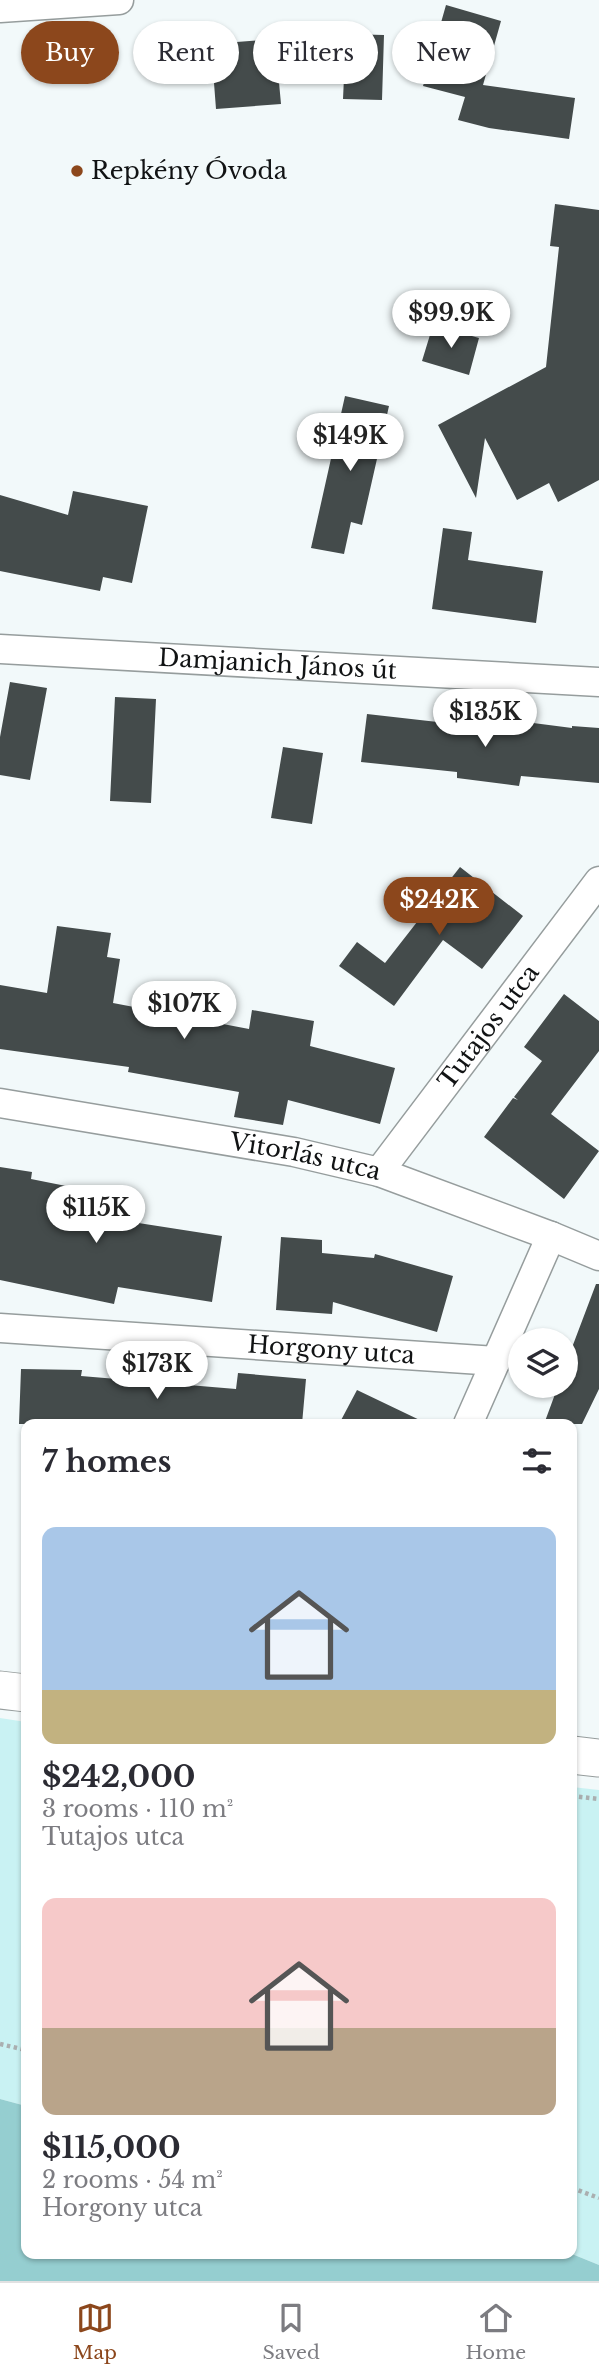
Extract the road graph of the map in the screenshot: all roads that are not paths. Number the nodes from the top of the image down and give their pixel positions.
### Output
1 (119, 0) edge
2 (0, 8) edge
3 (0, 649) edge
4 (599, 682) edge
5 (599, 881) edge
6 (0, 1103) edge
7 (379, 1172) junction
8 (551, 1236) junction
9 (599, 1256) edge
10 (0, 1328) edge
11 (496, 1361) junction
12 (470, 1419) edge
13 (0, 1690) edge
14 (21, 1692) edge
15 (577, 1756) edge
16 (599, 1758) edge

1 - 2 street
3 - 4 street, Damjanich János út
5 - 7 street, Tutajos utca
6 - 7 street, Vitorlás utca
7 - 8 street, Vitorlás utca
8 - 9 street, Vitorlás utca
8 - 11 street
10 - 11 street, Horgony utca
11 - 12 street
13 - 14 street
15 - 16 street

